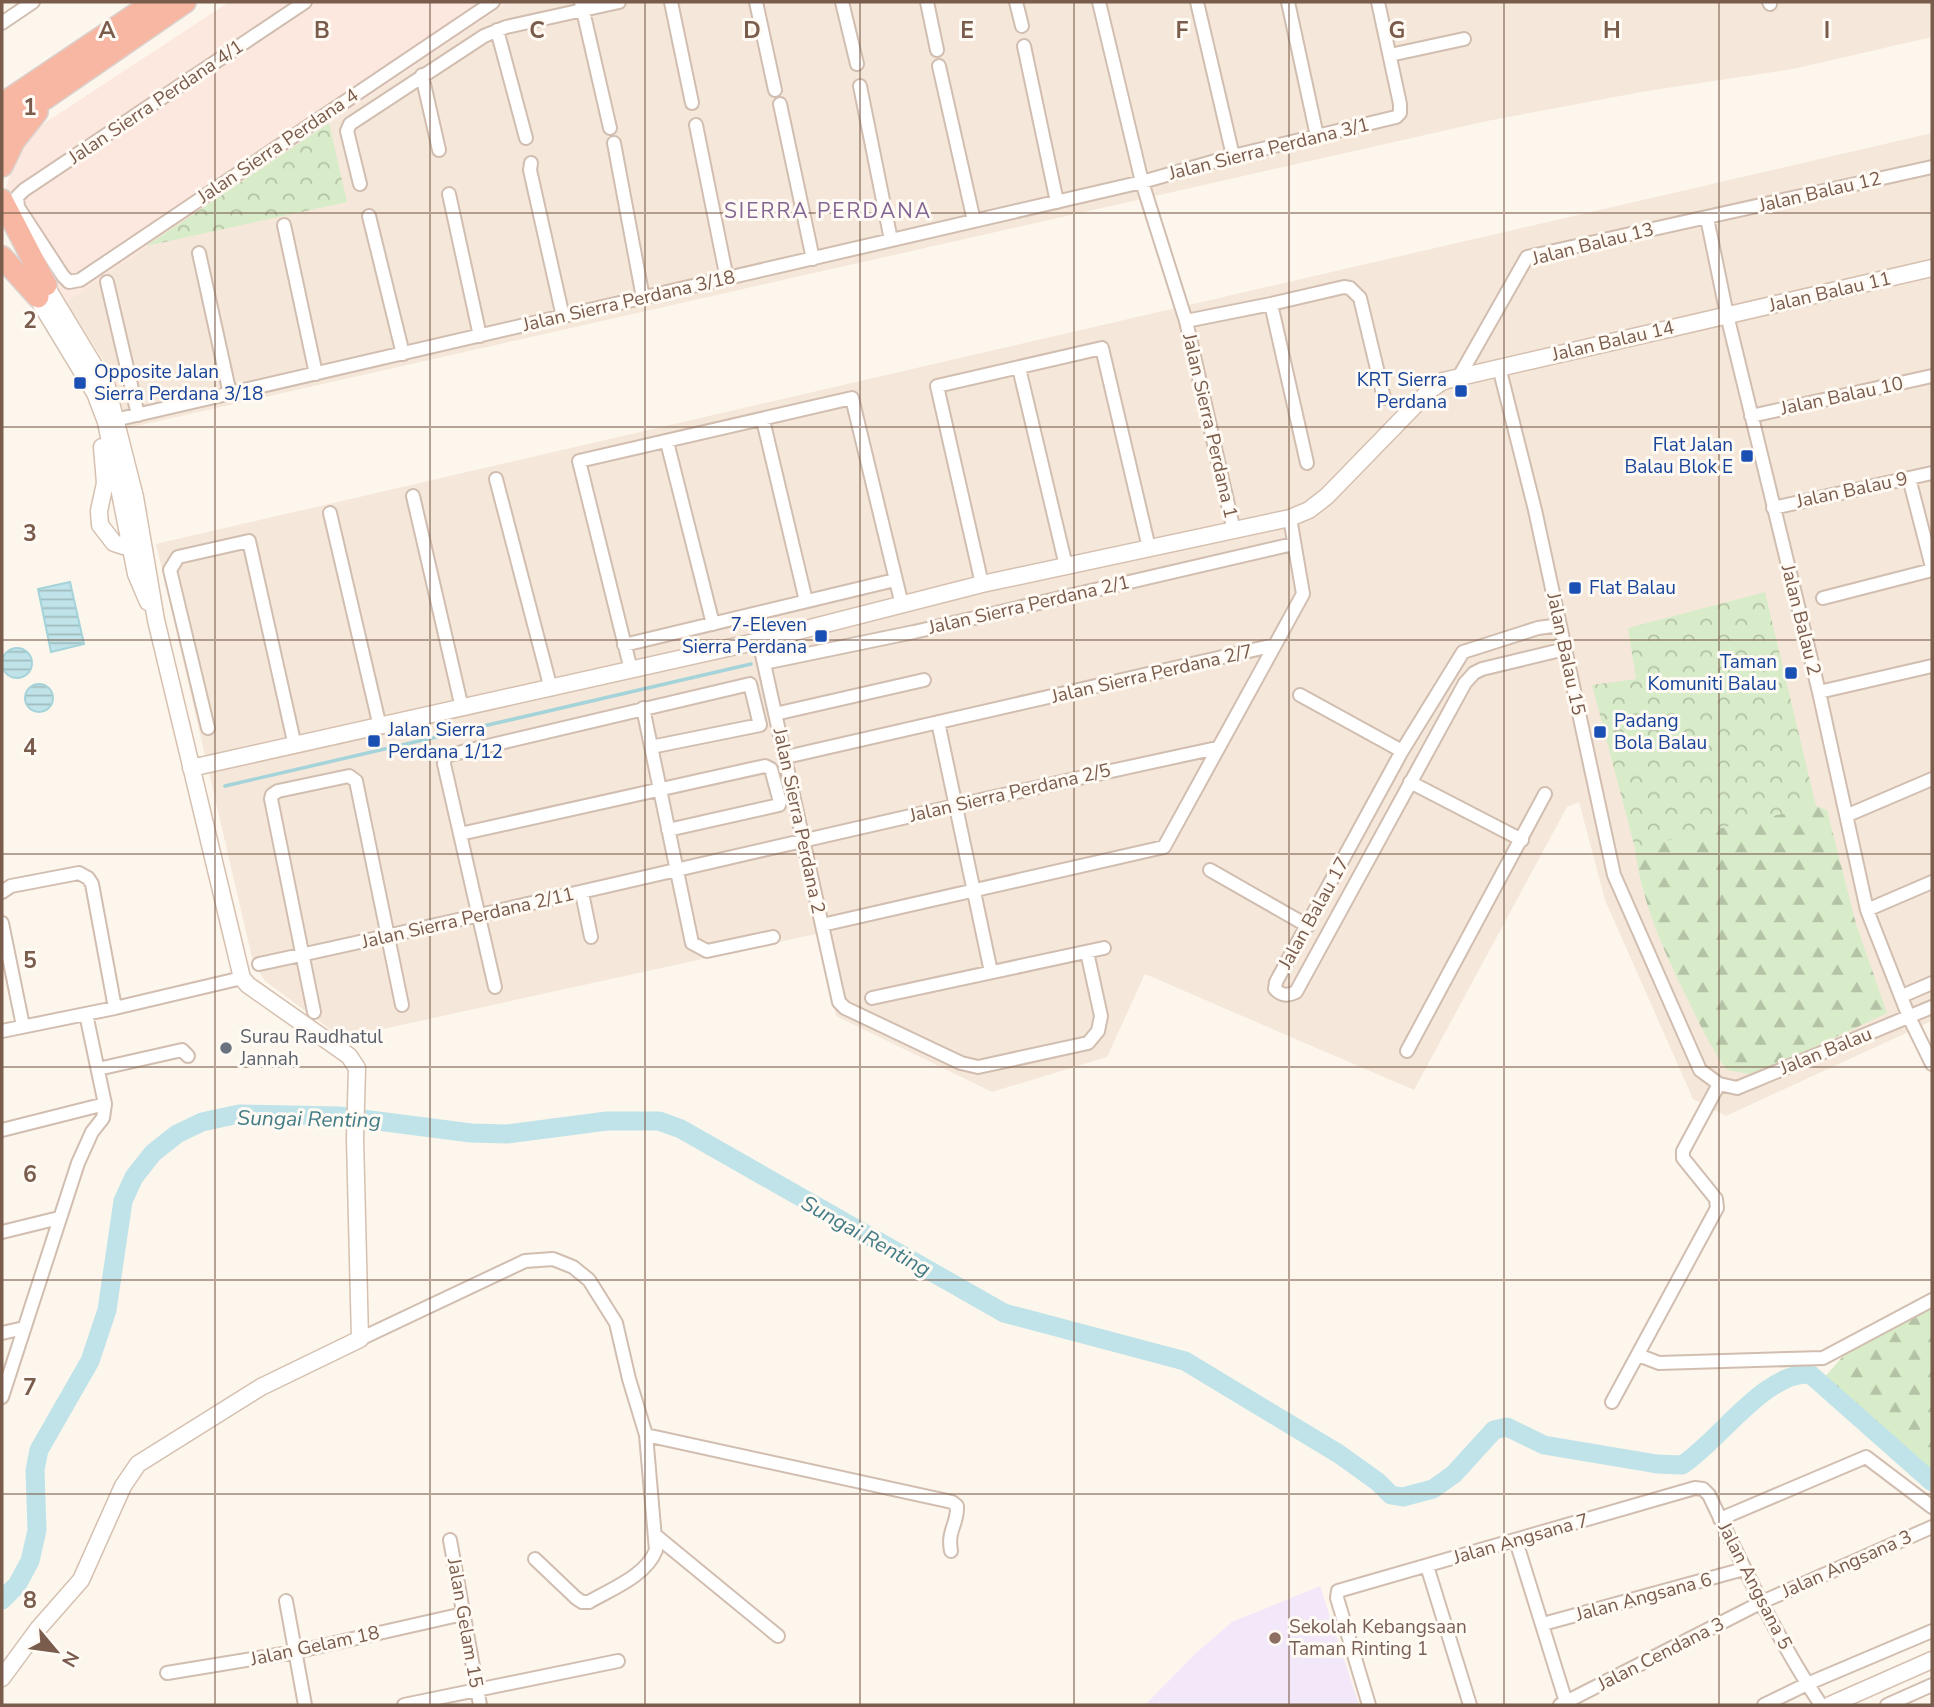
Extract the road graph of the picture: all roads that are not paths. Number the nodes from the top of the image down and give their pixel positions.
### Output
1 (33, 2) edge
2 (155, 2) edge
3 (185, 2) edge
4 (305, 2) edge
5 (493, 2) edge
6 (620, 2) edge
7 (671, 2) edge
8 (756, 2) edge
9 (842, 2) edge
10 (927, 2) edge
11 (1016, 2) edge
12 (1099, 2) edge
13 (1197, 2) edge
14 (1288, 2) edge
15 (1378, 2) edge
16 (581, 7) edge
17 (2, 23) edge
18 (1023, 26) dead end
19 (497, 30) junction
20 (1464, 40) dead end
21 (1024, 46) dead end
22 (937, 50) dead end
23 (1390, 55) junction
24 (857, 64) dead end
25 (939, 66) dead end
26 (422, 75) junction
27 (32, 83) junction
28 (860, 86) dead end
29 (58, 90) junction
30 (775, 90) dead end
31 (2, 92) edge
32 (692, 103) dead end
33 (2, 104) edge
34 (780, 104) dead end
35 (696, 125) dead end
36 (2, 128) edge
37 (610, 128) dead end
38 (1317, 136) junction
39 (527, 138) dead end
40 (614, 143) dead end
41 (439, 150) dead end
42 (1233, 156) junction
43 (531, 163) dead end
44 (2, 166) edge
45 (1932, 167) edge
46 (1142, 182) junction
47 (360, 184) dead end
48 (449, 194) dead end
49 (1057, 202) junction
50 (10, 204) edge
51 (369, 216) dead end
52 (1707, 218) junction
53 (974, 221) junction
54 (2, 223) edge
55 (284, 225) dead end
56 (891, 240) junction
57 (2, 247) edge
58 (199, 253) dead end
59 (2, 257) edge
60 (813, 258) junction
61 (1932, 268) edge
62 (727, 278) junction
63 (107, 282) dead end
64 (49, 286) junction
65 (643, 298) junction
66 (1271, 304) junction
67 (1727, 315) junction
68 (563, 317) junction
69 (1186, 321) junction
70 (480, 336) junction
71 (403, 354) junction
72 (1499, 367) junction
73 (1019, 368) junction
74 (316, 374) junction
75 (1460, 375) junction
76 (1932, 376) edge
77 (230, 394) junction
78 (1384, 398) dead end
79 (99, 402) junction
80 (138, 415) junction
81 (1751, 416) junction
82 (763, 420) junction
83 (111, 421) junction
84 (667, 442) junction
85 (1307, 463) dead end
86 (1932, 473) edge
87 (1909, 478) junction
88 (496, 479) dead end
89 (414, 496) dead end
90 (1773, 508) junction
91 (330, 513) dead end
92 (1290, 518) junction
93 (1234, 531) junction
94 (136, 542) junction
95 (1293, 544) junction
96 (1149, 548) junction
97 (1066, 566) junction
98 (1932, 569) edge
99 (895, 580) junction
100 (982, 584) junction
101 (1823, 598) dead end
102 (806, 601) junction
103 (902, 605) junction
104 (713, 624) junction
105 (1560, 625) junction
106 (759, 641) junction
107 (624, 645) junction
108 (1275, 645) junction
109 (1565, 649) junction
110 (764, 663) junction
111 (1932, 666) edge
112 (631, 670) junction
113 (924, 680) dead end
114 (551, 689) junction
115 (1819, 692) junction
116 (1300, 695) dead end
117 (462, 708) junction
118 (643, 708) junction
119 (775, 714) junction
120 (938, 722) junction
121 (208, 727) dead end
122 (380, 727) junction
123 (295, 746) junction
124 (651, 747) junction
125 (1217, 748) junction
126 (1402, 751) junction
127 (786, 757) junction
128 (191, 768) junction
129 (1932, 779) edge
130 (1410, 782) junction
131 (660, 790) junction
132 (1545, 794) dead end
133 (956, 804) junction
134 (1848, 816) junction
135 (668, 830) junction
136 (460, 835) junction
137 (1522, 840) junction
138 (803, 841) junction
139 (1210, 870) dead end
140 (677, 872) junction
141 (1932, 882) edge
142 (974, 889) junction
143 (2, 892) edge
144 (582, 893) junction
145 (1867, 910) junction
146 (479, 916) junction
147 (2, 923) edge
148 (822, 925) junction
149 (1308, 926) junction
150 (2, 931) edge
151 (388, 936) junction
152 (591, 937) dead end
153 (773, 937) dead end
154 (1104, 948) dead end
155 (1087, 952) junction
156 (303, 955) junction
157 (259, 964) dead end
158 (991, 972) junction
159 (242, 978) junction
160 (1932, 983) edge
161 (495, 987) dead end
162 (1902, 996) junction
163 (872, 998) dead end
164 (402, 1005) dead end
165 (1932, 1007) edge
166 (115, 1008) junction
167 (314, 1013) dead end
168 (86, 1014) junction
169 (1909, 1017) junction
170 (23, 1026) junction
171 (2, 1031) edge
172 (1407, 1051) dead end
173 (188, 1056) dead end
174 (1932, 1064) edge
175 (98, 1069) junction
176 (1719, 1084) junction
177 (105, 1104) junction
178 (72, 1112) junction
179 (2, 1130) edge
180 (92, 1132) junction
181 (60, 1218) junction
182 (2, 1232) edge
183 (1932, 1300) edge
184 (24, 1328) junction
185 (2, 1333) edge
186 (360, 1339) junction
187 (1638, 1354) junction
188 (2, 1397) edge
189 (1612, 1402) dead end
190 (646, 1435) junction
191 (1703, 1489) joint
192 (1932, 1507) edge
193 (1720, 1519) junction
194 (1932, 1527) edge
195 (655, 1535) junction
196 (450, 1540) dead end
197 (1516, 1541) junction
198 (951, 1551) dead end
199 (535, 1559) dead end
200 (1427, 1566) junction
201 (1744, 1569) junction
202 (286, 1601) dead end
203 (1762, 1602) junction
204 (463, 1614) junction
205 (1544, 1624) junction
206 (1932, 1632) edge
207 (778, 1636) dead end
208 (295, 1653) junction
209 (1932, 1660) edge
210 (618, 1661) dead end
211 (167, 1672) dead end
212 (2, 1678) edge
213 (1807, 1684) junction
214 (1932, 1685) edge
215 (477, 1690) junction
216 (1563, 1704) edge
217 (305, 1705) edge
218 (404, 1705) edge
219 (480, 1705) edge
220 (1369, 1705) edge
221 (1470, 1705) edge
222 (1764, 1705) edge
223 (1821, 1705) edge
224 (1830, 1705) edge
225 (1887, 1705) edge

1 - 17 street
2 - 27 highway
3 - 29 highway
4 - 50 street, Jalan Sierra Perdana 4/1
5 - 64 street, Jalan Sierra Perdana 4
6 - 16 street
7 - 32 street
8 - 30 street
9 - 24 street
10 - 22 street
11 - 18 street
12 - 46 street, Jalan Sierra Perdana 1
13 - 42 street
14 - 38 street
15 - 23 street
16 - 19 street
16 - 37 street
19 - 26 street
19 - 39 street
20 - 23 street
21 - 49 street
23 - 38 street, Jalan Sierra Perdana 3/1
25 - 53 street
26 - 41 street
26 - 47 street
27 - 31 highway
27 - 33 highway
28 - 56 street
29 - 36 highway
29 - 44 highway
34 - 60 street
35 - 62 street
38 - 42 street, Jalan Sierra Perdana 3/1
40 - 65 street
42 - 46 street, Jalan Sierra Perdana 3/1
43 - 68 street
45 - 52 street, Jalan Balau 12
46 - 49 street, Jalan Sierra Perdana 3/18
46 - 69 street, Jalan Sierra Perdana 1
48 - 70 street
49 - 53 street, Jalan Sierra Perdana 3/18
50 - 64 highway
51 - 71 street
52 - 67 street, Jalan Balau 2
52 - 75 street, Jalan Balau 13
53 - 56 street, Jalan Sierra Perdana 3/18
54 - 64 street
55 - 74 street
56 - 60 street, Jalan Sierra Perdana 3/18
57 - 64 street
58 - 77 street
59 - 64 highway
60 - 62 street, Jalan Sierra Perdana 3/18
61 - 67 street, Jalan Balau 11
62 - 65 street, Jalan Sierra Perdana 3/18
63 - 80 street
64 - 79 street
64 - 83 street
65 - 68 street, Jalan Sierra Perdana 3/18
66 - 69 street
66 - 78 street
66 - 85 street
67 - 72 street, Jalan Balau 14
67 - 81 street, Jalan Balau 2
68 - 70 street, Jalan Sierra Perdana 3/18
69 - 93 street, Jalan Sierra Perdana 1
70 - 71 street, Jalan Sierra Perdana 3/18
71 - 74 street, Jalan Sierra Perdana 3/18
72 - 75 street, Jalan Balau 14
72 - 105 street, Jalan Balau 15
73 - 96 street
73 - 97 street
73 - 100 street
74 - 77 street, Jalan Sierra Perdana 3/18
75 - 92 street, Jalan Balau 14
76 - 81 street, Jalan Balau 10
77 - 80 street, Jalan Sierra Perdana 3/18
79 - 83 street
79 - 94 street
80 - 83 street, Jalan Sierra Perdana 3/18
81 - 90 street, Jalan Balau 2
82 - 84 street
82 - 99 street
82 - 102 street
83 - 94 street
84 - 104 street
84 - 107 street
86 - 87 street, Jalan Balau 9
87 - 90 street, Jalan Balau 9
87 - 98 street
88 - 114 street
89 - 117 street
90 - 115 street, Jalan Balau 2
91 - 122 street
92 - 93 street, Jalan Balau 14
92 - 95 street, Jalan Sierra Perdana 2/7
93 - 96 street, Jalan Balau 14
94 - 128 street
95 - 108 street, Jalan Sierra Perdana 2/7
95 - 110 street, Jalan Sierra Perdana 2/1
96 - 97 street, Jalan Balau 14
97 - 100 street, Jalan Balau 14
98 - 101 street
99 - 102 street
99 - 103 street
100 - 103 street, Jalan Balau 14
102 - 104 street
103 - 106 street, Jalan Balau 14
104 - 107 street
105 - 109 street, Jalan Balau 15
105 - 126 street, Jalan Balau 17
106 - 110 street, Jalan Sierra Perdana 2
106 - 112 street, Jalan Balau 14
107 - 112 street
108 - 120 street, Jalan Sierra Perdana 2/7
108 - 125 street
109 - 130 street, Jalan Balau 17
109 - 176 street, Jalan Balau 15
110 - 119 street, Jalan Sierra Perdana 2
111 - 115 street
112 - 114 street, Jalan Balau 14
113 - 119 street
114 - 117 street, Jalan Balau 14
115 - 134 street, Jalan Balau 2
116 - 126 street
117 - 122 street, Jalan Balau 14
118 - 124 street
118 - 124 street
118 - 136 street
119 - 127 street, Jalan Sierra Perdana 2
120 - 127 street, Jalan Sierra Perdana 2/7
120 - 133 street
121 - 123 street
122 - 123 street, Jalan Balau 14
123 - 128 street, Jalan Balau 14
124 - 131 street
125 - 133 street, Jalan Sierra Perdana 2/5
125 - 142 street
126 - 149 street, Jalan Balau 17
127 - 138 street, Jalan Sierra Perdana 2
128 - 159 street
129 - 134 street
130 - 137 street
130 - 149 street, Jalan Balau 17
131 - 135 street
131 - 135 street
131 - 136 street
132 - 137 street
133 - 138 street, Jalan Sierra Perdana 2/5
133 - 142 street
134 - 145 street, Jalan Balau 2
135 - 140 street
136 - 146 street
137 - 172 street
138 - 140 street, Jalan Sierra Perdana 2/5
138 - 148 street, Jalan Sierra Perdana 2
139 - 149 street
140 - 144 street, Jalan Sierra Perdana 2/11
140 - 153 street
141 - 145 street
142 - 148 street
142 - 158 street
143 - 166 street
144 - 146 street, Jalan Sierra Perdana 2/11
144 - 152 street
145 - 162 street, Jalan Balau 2
146 - 151 street, Jalan Sierra Perdana 2/11
146 - 161 street
147 - 150 street
148 - 155 street, Jalan Sierra Perdana 2
150 - 170 street
151 - 156 street, Jalan Sierra Perdana 2/11
151 - 156 street
151 - 164 street
154 - 155 street
155 - 158 street
156 - 157 street, Jalan Sierra Perdana 2/11
156 - 167 street
158 - 163 street
159 - 166 street
159 - 186 street
160 - 162 street
162 - 169 street, Jalan Balau 2
165 - 169 street, Jalan Balau
166 - 168 street
168 - 170 street
168 - 175 street
169 - 174 street, Jalan Balau 2
169 - 176 street, Jalan Balau
170 - 171 street
173 - 175 street
175 - 177 street
176 - 187 street
177 - 178 street
177 - 180 street
178 - 179 street
178 - 180 street
180 - 181 street
181 - 182 street
181 - 184 street
183 - 187 street
184 - 185 street
184 - 188 street
186 - 190 street
186 - 212 street
187 - 189 street
190 - 195 street
190 - 198 street
191 - 193 street, Jalan Angsana 5
191 - 197 street, Jalan Angsana 7
192 - 193 street
193 - 201 street, Jalan Angsana 5
194 - 203 street, Jalan Angsana 3
195 - 199 street
195 - 207 street
196 - 204 street, Jalan Gelam 15
197 - 200 street, Jalan Angsana 7
197 - 205 street
200 - 220 street, Jalan Angsana 7
200 - 221 street
201 - 203 street, Jalan Angsana 5
201 - 205 street, Jalan Angsana 6
202 - 208 street
203 - 213 street, Jalan Angsana 5
203 - 216 street, Jalan Cendana 3
204 - 208 street, Jalan Gelam 18
204 - 215 street, Jalan Gelam 15
205 - 216 street
206 - 213 street
208 - 211 street, Jalan Gelam 18
208 - 217 street
209 - 224 street
210 - 215 street
213 - 222 street
213 - 223 street, Jalan Angsana 5
214 - 225 street
215 - 218 street
215 - 219 street, Jalan Gelam 15

